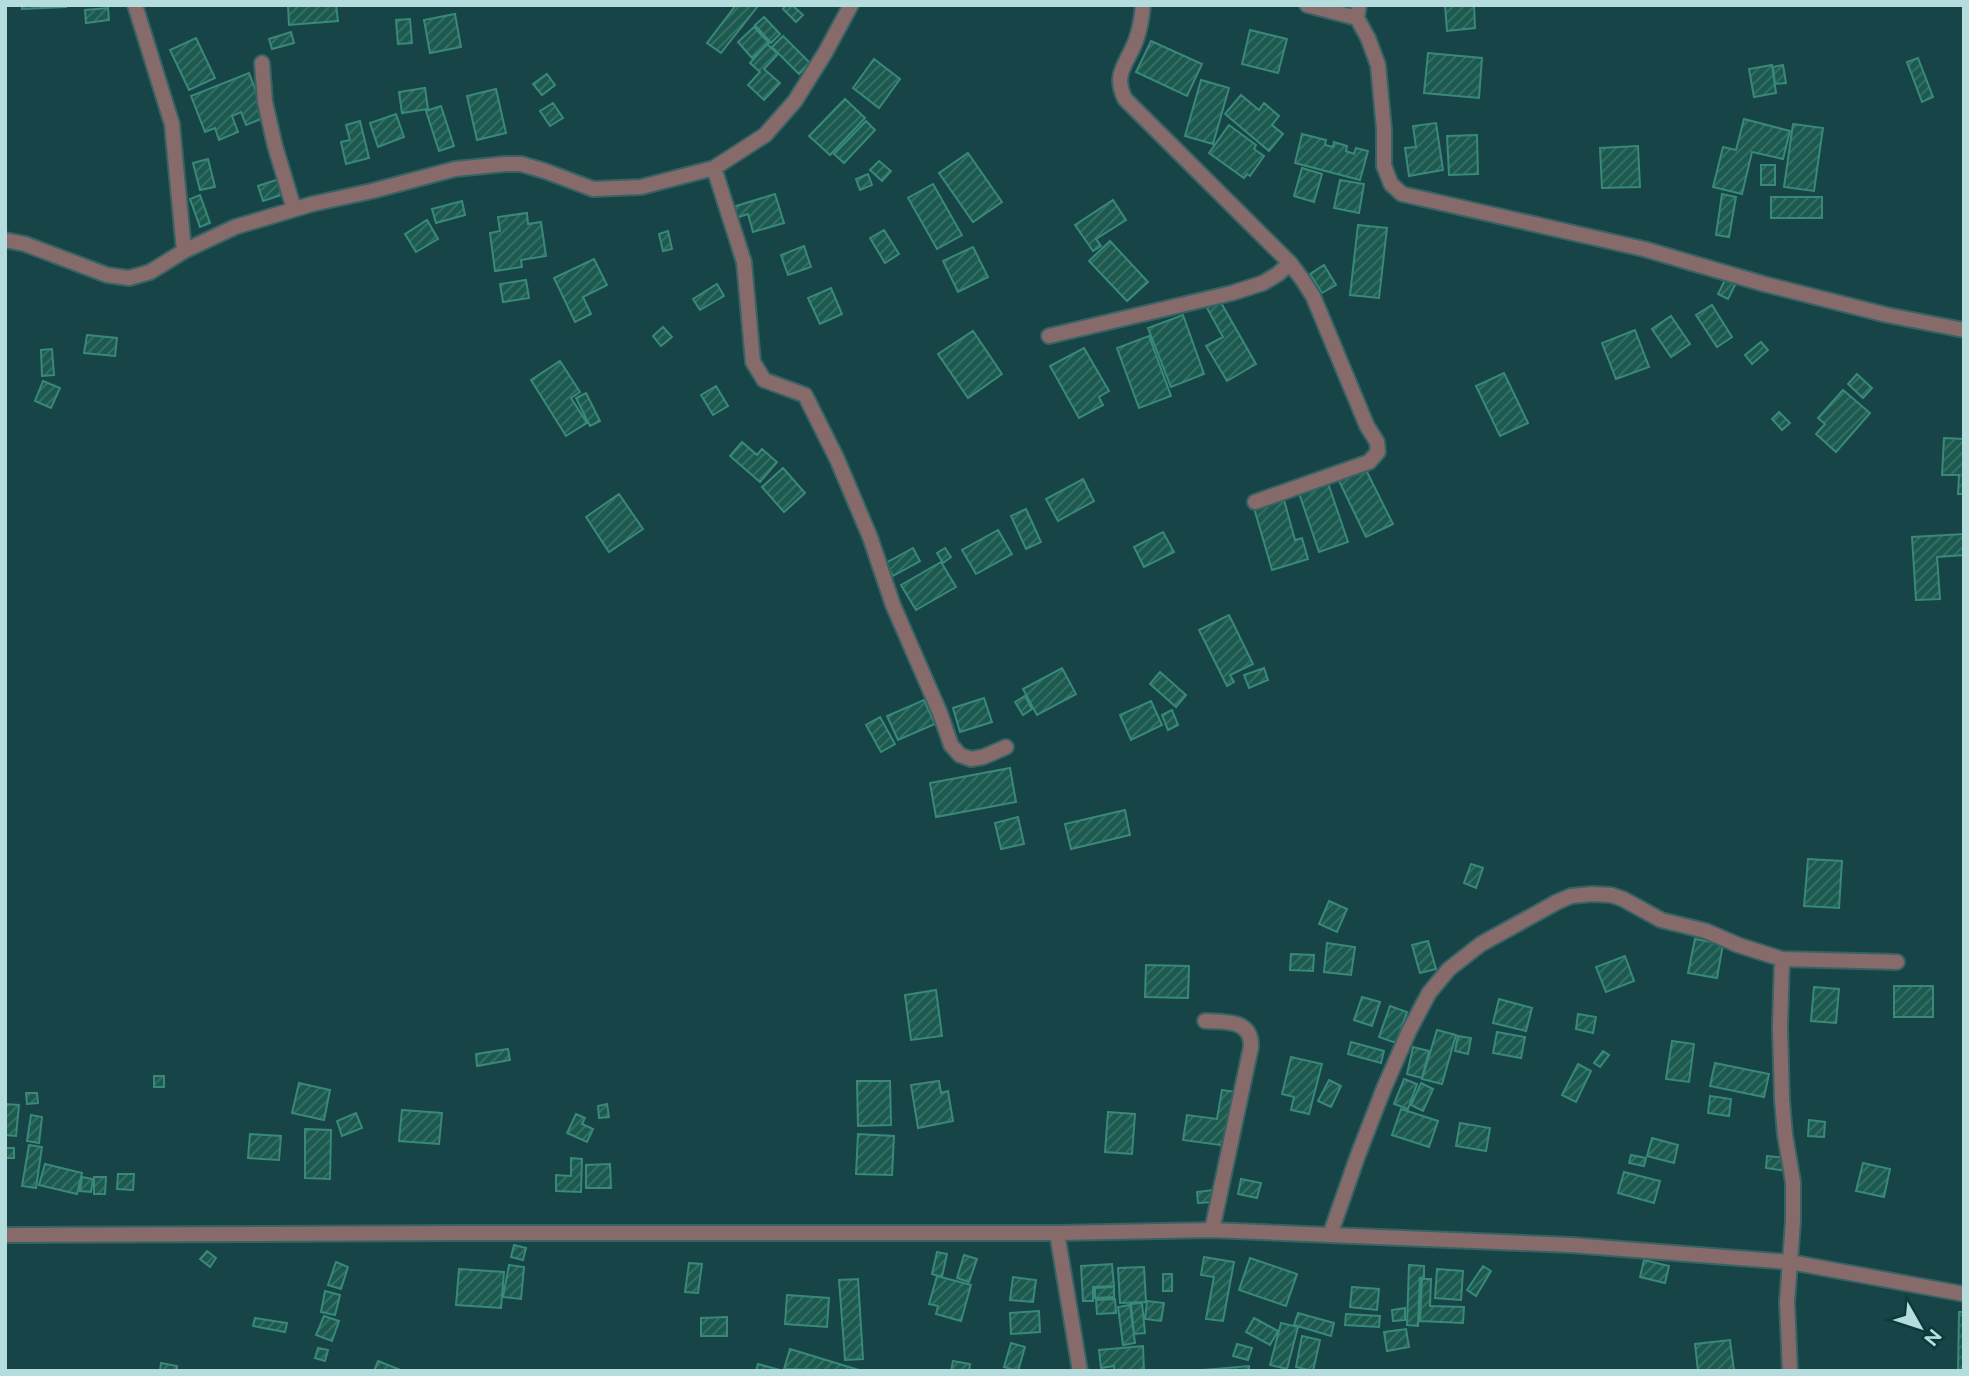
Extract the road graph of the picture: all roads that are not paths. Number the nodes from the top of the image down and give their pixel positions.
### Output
1 (135, 5) edge
2 (851, 5) edge
3 (1143, 5) edge
4 (1307, 5) edge
5 (1358, 12) edge
6 (262, 63) dead end
7 (714, 169) junction
8 (294, 209) junction
9 (5, 240) edge
10 (184, 251) junction
11 (1290, 263) junction
12 (1964, 330) edge
13 (1049, 336) dead end
14 (1255, 502) dead end
15 (1006, 747) dead end
16 (1782, 959) junction
17 (1897, 962) dead end
18 (1205, 1021) dead end
19 (1212, 1230) junction
20 (1058, 1233) junction
21 (1330, 1234) junction
22 (5, 1235) edge
23 (1790, 1262) junction
24 (1964, 1294) edge
25 (1080, 1371) edge
26 (1790, 1371) edge

1 - 10 street
2 - 7 street
3 - 11 street
4 - 5 street
5 - 12 street
6 - 8 street
7 - 8 street
7 - 15 street
8 - 10 street
9 - 10 street
11 - 13 street
11 - 14 street
16 - 17 street
16 - 21 street
16 - 23 street
18 - 19 street
19 - 20 street
19 - 21 street
20 - 22 street
20 - 25 street
21 - 23 street
23 - 24 street
23 - 26 street

